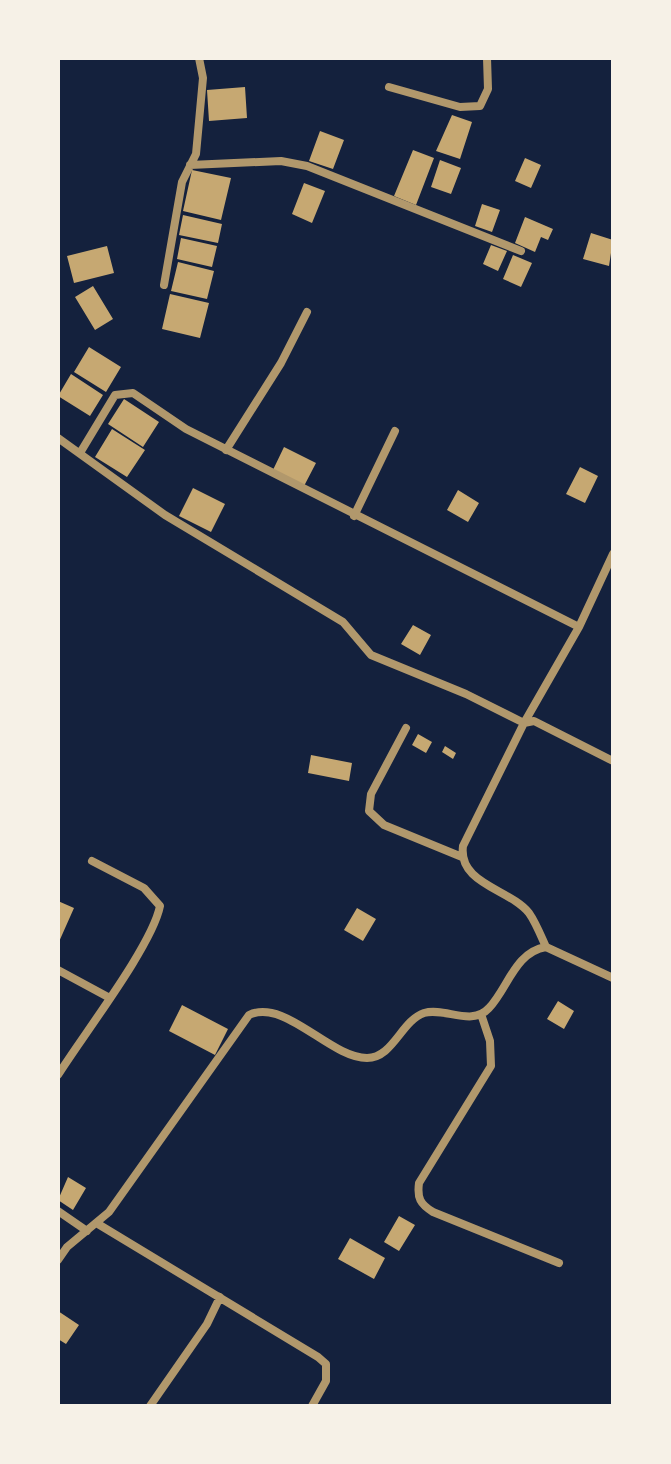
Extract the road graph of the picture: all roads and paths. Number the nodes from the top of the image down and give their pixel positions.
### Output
1 (199, 58) edge
2 (487, 58) edge
3 (389, 87) dead end
4 (190, 165) junction
5 (521, 251) dead end
6 (164, 285) dead end
7 (307, 312) dead end
8 (395, 431) dead end
9 (58, 438) edge
10 (226, 450) junction
11 (80, 453) junction
12 (354, 516) junction
13 (613, 554) edge
14 (579, 627) junction
15 (524, 723) junction
16 (406, 728) dead end
17 (613, 761) edge
18 (462, 857) junction
19 (92, 861) dead end
20 (546, 947) junction
21 (58, 970) edge
22 (613, 978) edge
23 (108, 997) junction
24 (481, 1014) junction
25 (58, 1075) edge
26 (58, 1211) edge
27 (98, 1224) junction
28 (87, 1231) junction
29 (58, 1260) edge
30 (559, 1263) dead end
31 (220, 1297) junction
32 (150, 1406) edge
33 (312, 1406) edge

1 - 4 street
2 - 3 street
4 - 5 street
4 - 6 street
7 - 10 street
8 - 12 street
9 - 11 street
10 - 11 street
10 - 12 street
11 - 15 street
12 - 14 street
13 - 14 street
14 - 15 street
15 - 17 street
15 - 18 street
16 - 18 street
18 - 20 street
19 - 23 street
20 - 22 street
20 - 24 street
21 - 23 street
23 - 25 street
24 - 27 street
24 - 30 street
26 - 28 street
27 - 28 street
27 - 31 street
28 - 29 street
31 - 32 street
31 - 33 street

